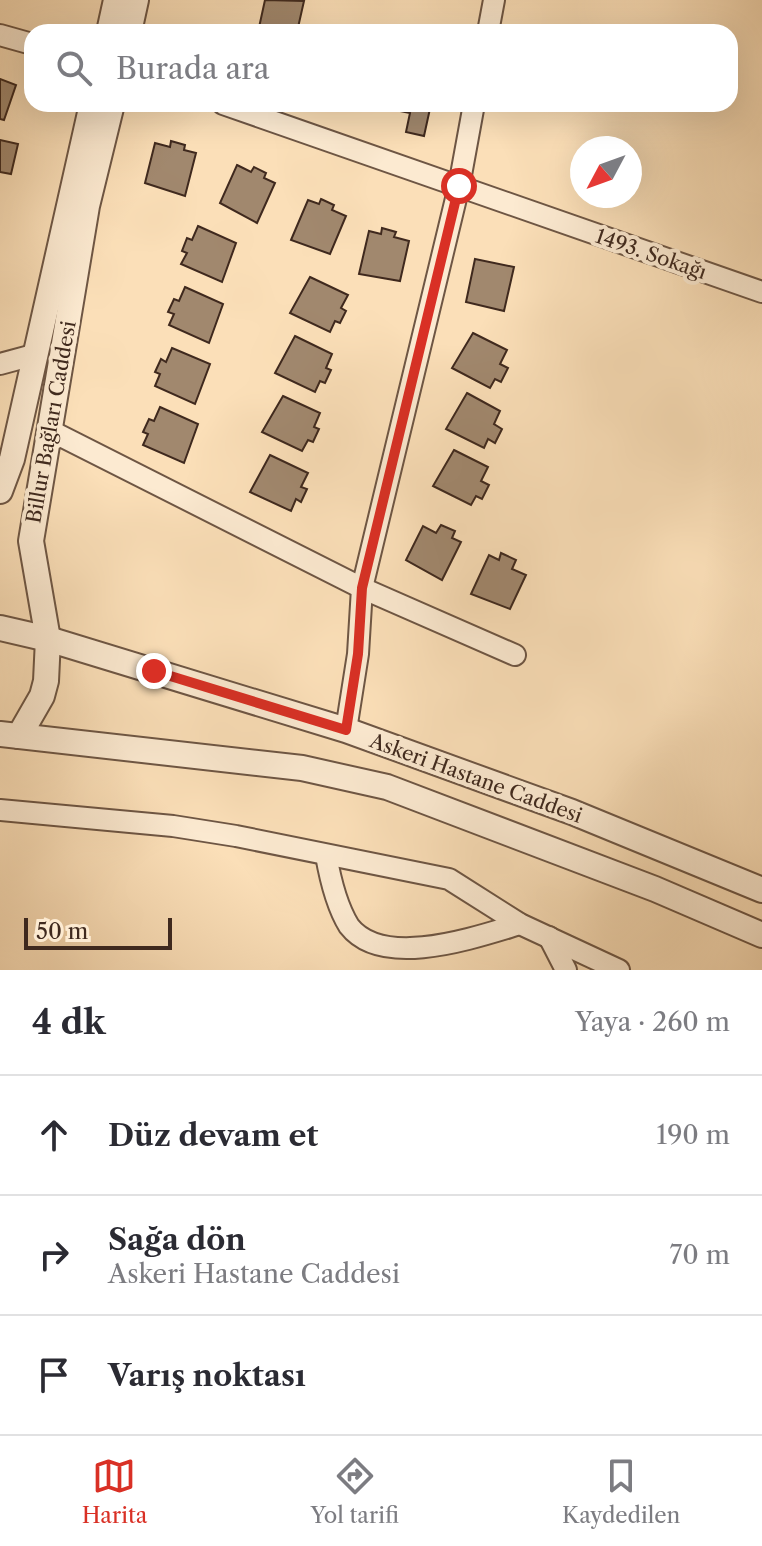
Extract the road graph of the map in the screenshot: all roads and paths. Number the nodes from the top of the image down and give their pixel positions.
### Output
1 (116, 0) edge
2 (136, 0) edge
3 (494, 0) edge
4 (111, 24) edge
5 (131, 24) edge
6 (490, 24) edge
7 (0, 35) edge
8 (24, 42) edge
9 (90, 112) edge
10 (110, 112) edge
11 (246, 112) edge
12 (473, 112) edge
13 (459, 186) junction
14 (762, 292) edge
15 (37, 354) junction
16 (0, 364) edge
17 (49, 430) junction
18 (0, 491) edge
19 (362, 588) junction
20 (0, 628) edge
21 (48, 639) junction
22 (515, 655) dead end
23 (346, 730) junction
24 (9, 735) edge
25 (0, 810) edge
26 (326, 855) junction
27 (762, 890) edge
28 (520, 924) junction
29 (762, 935) edge
30 (549, 937) junction
31 (566, 970) edge
32 (619, 970) edge

1 - 4 street
2 - 5 street
3 - 6 street
7 - 8 street
9 - 15 street, Billur Bağları Caddesi
10 - 17 street, Billur Bağları Caddesi
11 - 13 street, 1493. Sokağı
12 - 13 street
13 - 14 street, 1493. Sokağı
13 - 19 street
15 - 16 street
15 - 18 street, Billur Bağları Caddesi
17 - 19 street
17 - 21 street, Billur Bağları Caddesi
19 - 22 street
19 - 23 street
20 - 21 street, Askeri Hastane Caddesi
21 - 23 street, Askeri Hastane Caddesi
21 - 24 street, Billur Bağları Caddesi
23 - 27 street, Askeri Hastane Caddesi
24 - 29 street, Askeri Hastane Caddesi
25 - 26 street
26 - 28 street
26 - 28 street
28 - 30 street
30 - 31 street
30 - 32 street

